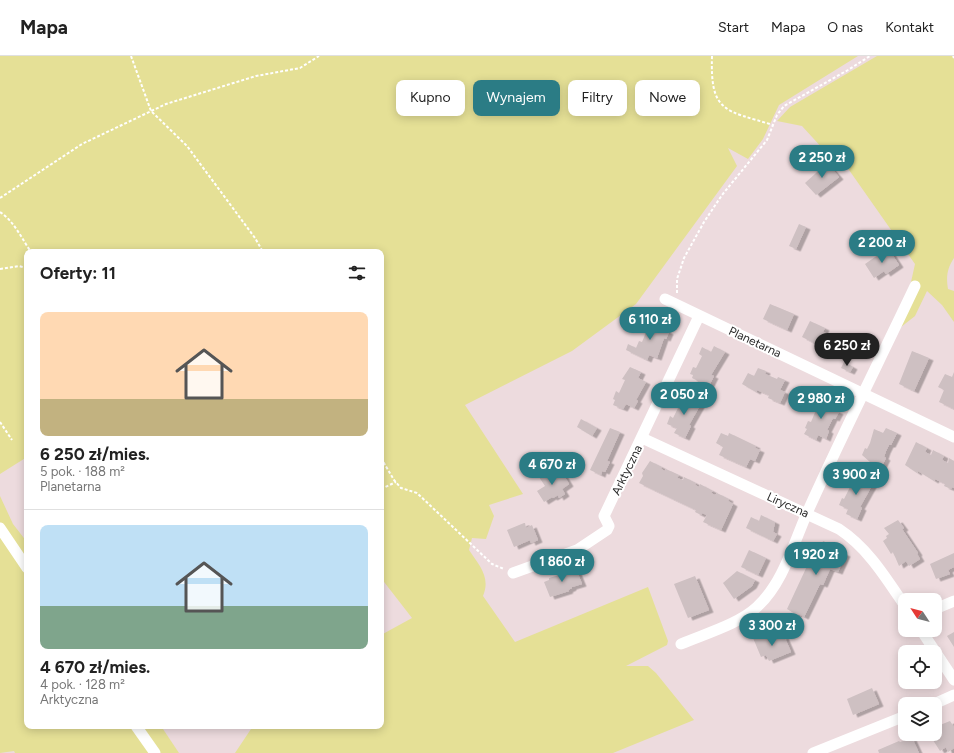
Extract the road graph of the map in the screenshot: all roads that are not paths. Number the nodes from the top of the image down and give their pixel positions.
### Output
1 (915, 286) dead end
2 (665, 299) dead end
3 (699, 316) junction
4 (864, 394) junction
5 (954, 436) edge
6 (642, 438) junction
7 (807, 513) junction
8 (0, 528) edge
9 (24, 564) edge
10 (513, 573) road end
11 (898, 595) edge
12 (954, 601) edge
13 (942, 607) edge
14 (925, 637) edge
15 (681, 644) dead end
16 (954, 680) edge
17 (954, 695) edge
18 (942, 700) edge
19 (898, 719) edge
20 (138, 729) edge
21 (155, 753) edge
22 (813, 753) edge

1 - 4 street
2 - 3 street, Planetarna
3 - 4 street, Planetarna
3 - 6 street, Arktyczna
4 - 5 street, Planetarna
4 - 7 street
6 - 7 street, Liryczna
6 - 10 street, Arktyczna
7 - 11 street, Liryczna
7 - 15 street
8 - 9 street
12 - 13 street
14 - 16 street
17 - 18 street
19 - 22 street
20 - 21 street

